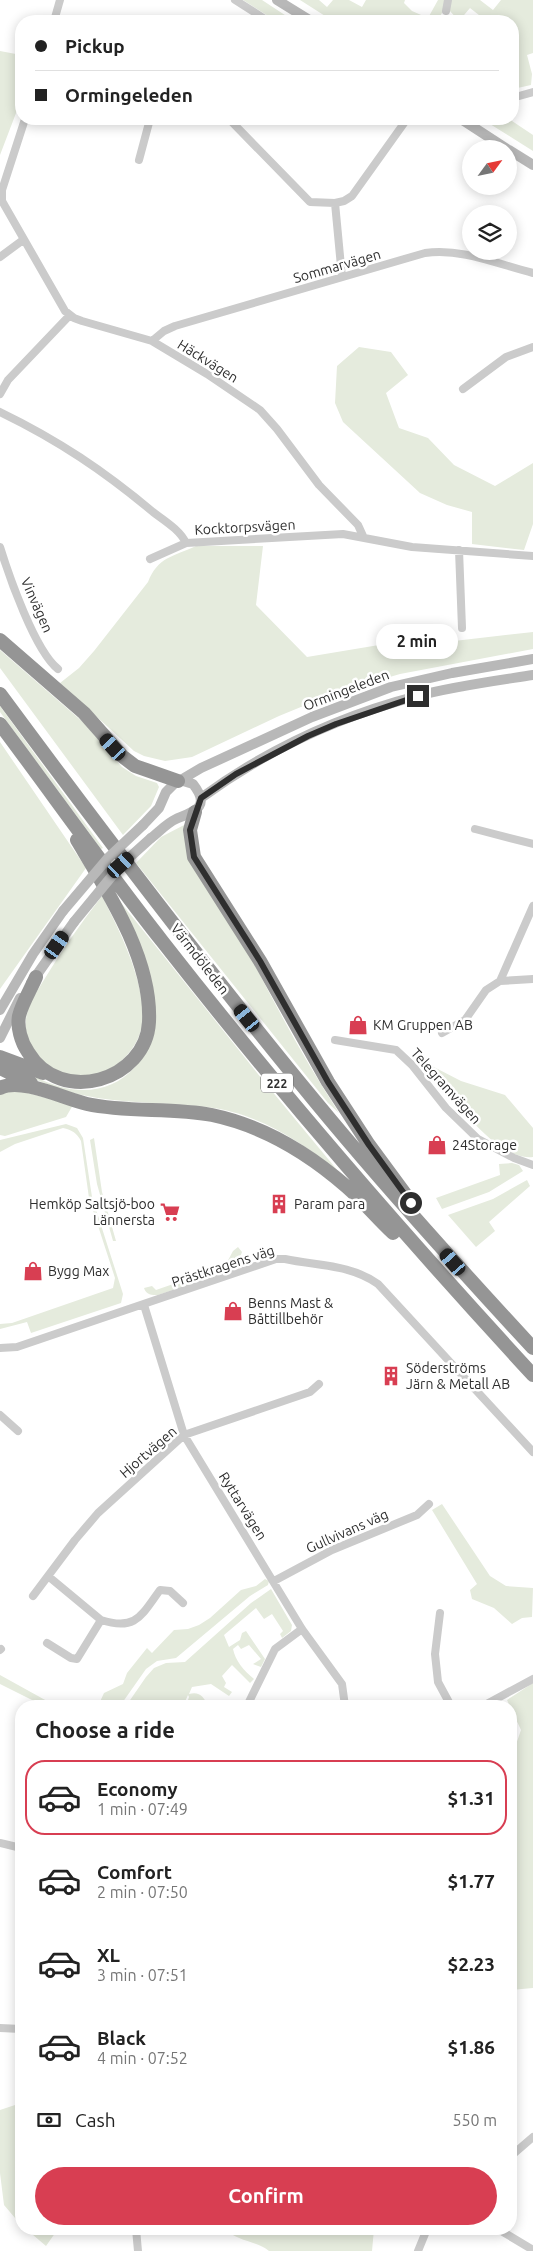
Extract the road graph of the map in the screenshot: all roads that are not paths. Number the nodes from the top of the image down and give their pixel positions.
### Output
1 (60, 0) edge
2 (236, 0) edge
3 (277, 0) edge
4 (448, 0) edge
5 (446, 11) dead end
6 (56, 15) edge
7 (259, 15) edge
8 (301, 15) edge
9 (533, 92) edge
10 (519, 96) edge
11 (23, 125) edge
12 (148, 125) edge
13 (235, 125) edge
14 (403, 125) edge
15 (470, 125) edge
16 (494, 140) edge
17 (518, 155) edge
18 (139, 160) dead end
19 (533, 165) edge
20 (335, 203) junction
21 (23, 240) junction
22 (0, 257) edge
23 (533, 274) edge
24 (342, 277) junction
25 (70, 315) junction
26 (152, 341) junction
27 (533, 347) edge
28 (463, 388) dead end
29 (0, 394) edge
30 (0, 412) edge
31 (363, 536) junction
32 (186, 543) junction
33 (0, 547) edge
34 (459, 550) junction
35 (533, 556) edge
36 (150, 559) dead end
37 (462, 628) dead end
38 (0, 640) edge
39 (533, 659) edge
40 (58, 669) dead end
41 (533, 675) edge
42 (0, 694) edge
43 (0, 724) edge
44 (35, 771) junction
45 (179, 780) junction
46 (201, 798) junction
47 (195, 812) junction
48 (475, 829) dead end
49 (533, 844) edge
50 (533, 906) edge
51 (36, 977) junction
52 (533, 979) edge
53 (500, 981) junction
54 (0, 1010) edge
55 (442, 1033) dead end
56 (0, 1038) edge
57 (335, 1040) dead end
58 (0, 1057) edge
59 (0, 1068) edge
60 (55, 1078) junction
61 (0, 1088) edge
62 (57, 1096) junction
63 (533, 1164) edge
64 (453, 1262) junction
65 (440, 1275) junction
66 (144, 1305) junction
67 (0, 1348) edge
68 (533, 1348) edge
69 (533, 1375) edge
70 (319, 1384) dead end
71 (0, 1415) edge
72 (18, 1431) dead end
73 (184, 1435) junction
74 (533, 1452) edge
75 (429, 1504) dead end
76 (48, 1576) junction
77 (274, 1581) junction
78 (33, 1596) dead end
79 (183, 1603) dead end
80 (440, 1613) dead end
81 (101, 1620) junction
82 (302, 1629) junction
83 (47, 1642) dead end
84 (533, 1679) edge
85 (250, 1700) edge
86 (345, 1700) edge
87 (448, 1700) edge
88 (494, 1700) edge
89 (0, 1843) edge
90 (15, 1847) edge
91 (0, 2028) edge
92 (15, 2029) edge
93 (533, 2137) edge
94 (517, 2151) edge
95 (137, 2235) edge
96 (425, 2235) edge
97 (508, 2235) edge
98 (533, 2250) edge
99 (138, 2251) edge
100 (418, 2251) edge

1 - 6 street
2 - 7 street
3 - 8 main road
4 - 5 street
9 - 10 street
11 - 21 street
12 - 18 street
13 - 20 street
14 - 20 street
15 - 16 main road
17 - 19 main road
20 - 24 street
21 - 22 street
21 - 25 street
23 - 24 street, Sommarvägen
24 - 26 street, Sommarvägen
25 - 26 street, Häckvägen
25 - 29 street
26 - 31 street, Häckvägen
27 - 28 street
30 - 32 street, Kocktorpsvägen
31 - 32 street, Kocktorpsvägen
31 - 34 street, Kocktorpsvägen
32 - 36 street
33 - 40 street, Vinvägen
34 - 35 street, Kocktorpsvägen
34 - 37 street
38 - 45 highway
39 - 45 main road, Ormingeleden
41 - 46 main road, Ormingeleden
42 - 64 highway, Värmdöleden / 222
43 - 44 highway, Värmdöleden / 222
44 - 60 highway
44 - 65 highway, Värmdöleden / 222
45 - 46 main road
45 - 54 main road, Ormingeleden, bridge
46 - 47 main road
47 - 51 main road, bridge
47 - 64 highway
48 - 49 street
50 - 53 street
51 - 56 main road
51 - 60 highway
52 - 53 street
53 - 55 street
57 - 63 street, Telegramvägen
58 - 60 highway
59 - 62 highway
61 - 62 highway
62 - 65 highway
64 - 68 highway, Värmdöleden / 222
65 - 69 highway, Värmdöleden / 222
66 - 67 street, Prästkragens väg
66 - 73 street, Ryttarvägen
66 - 74 street, Prästkragens väg
70 - 73 street, Hjortvägen
71 - 72 street
73 - 76 street, Hjortvägen
73 - 77 street, Ryttarvägen
75 - 77 street, Gullvivans väg
76 - 78 street, Hjortvägen
76 - 81 street
77 - 82 street, Ryttarvägen
79 - 81 street
80 - 87 street
81 - 83 street
82 - 85 street
82 - 86 street, Ryttarvägen
84 - 88 street
89 - 90 street
91 - 92 street
93 - 94 street
95 - 99 street
96 - 100 street
97 - 98 street

